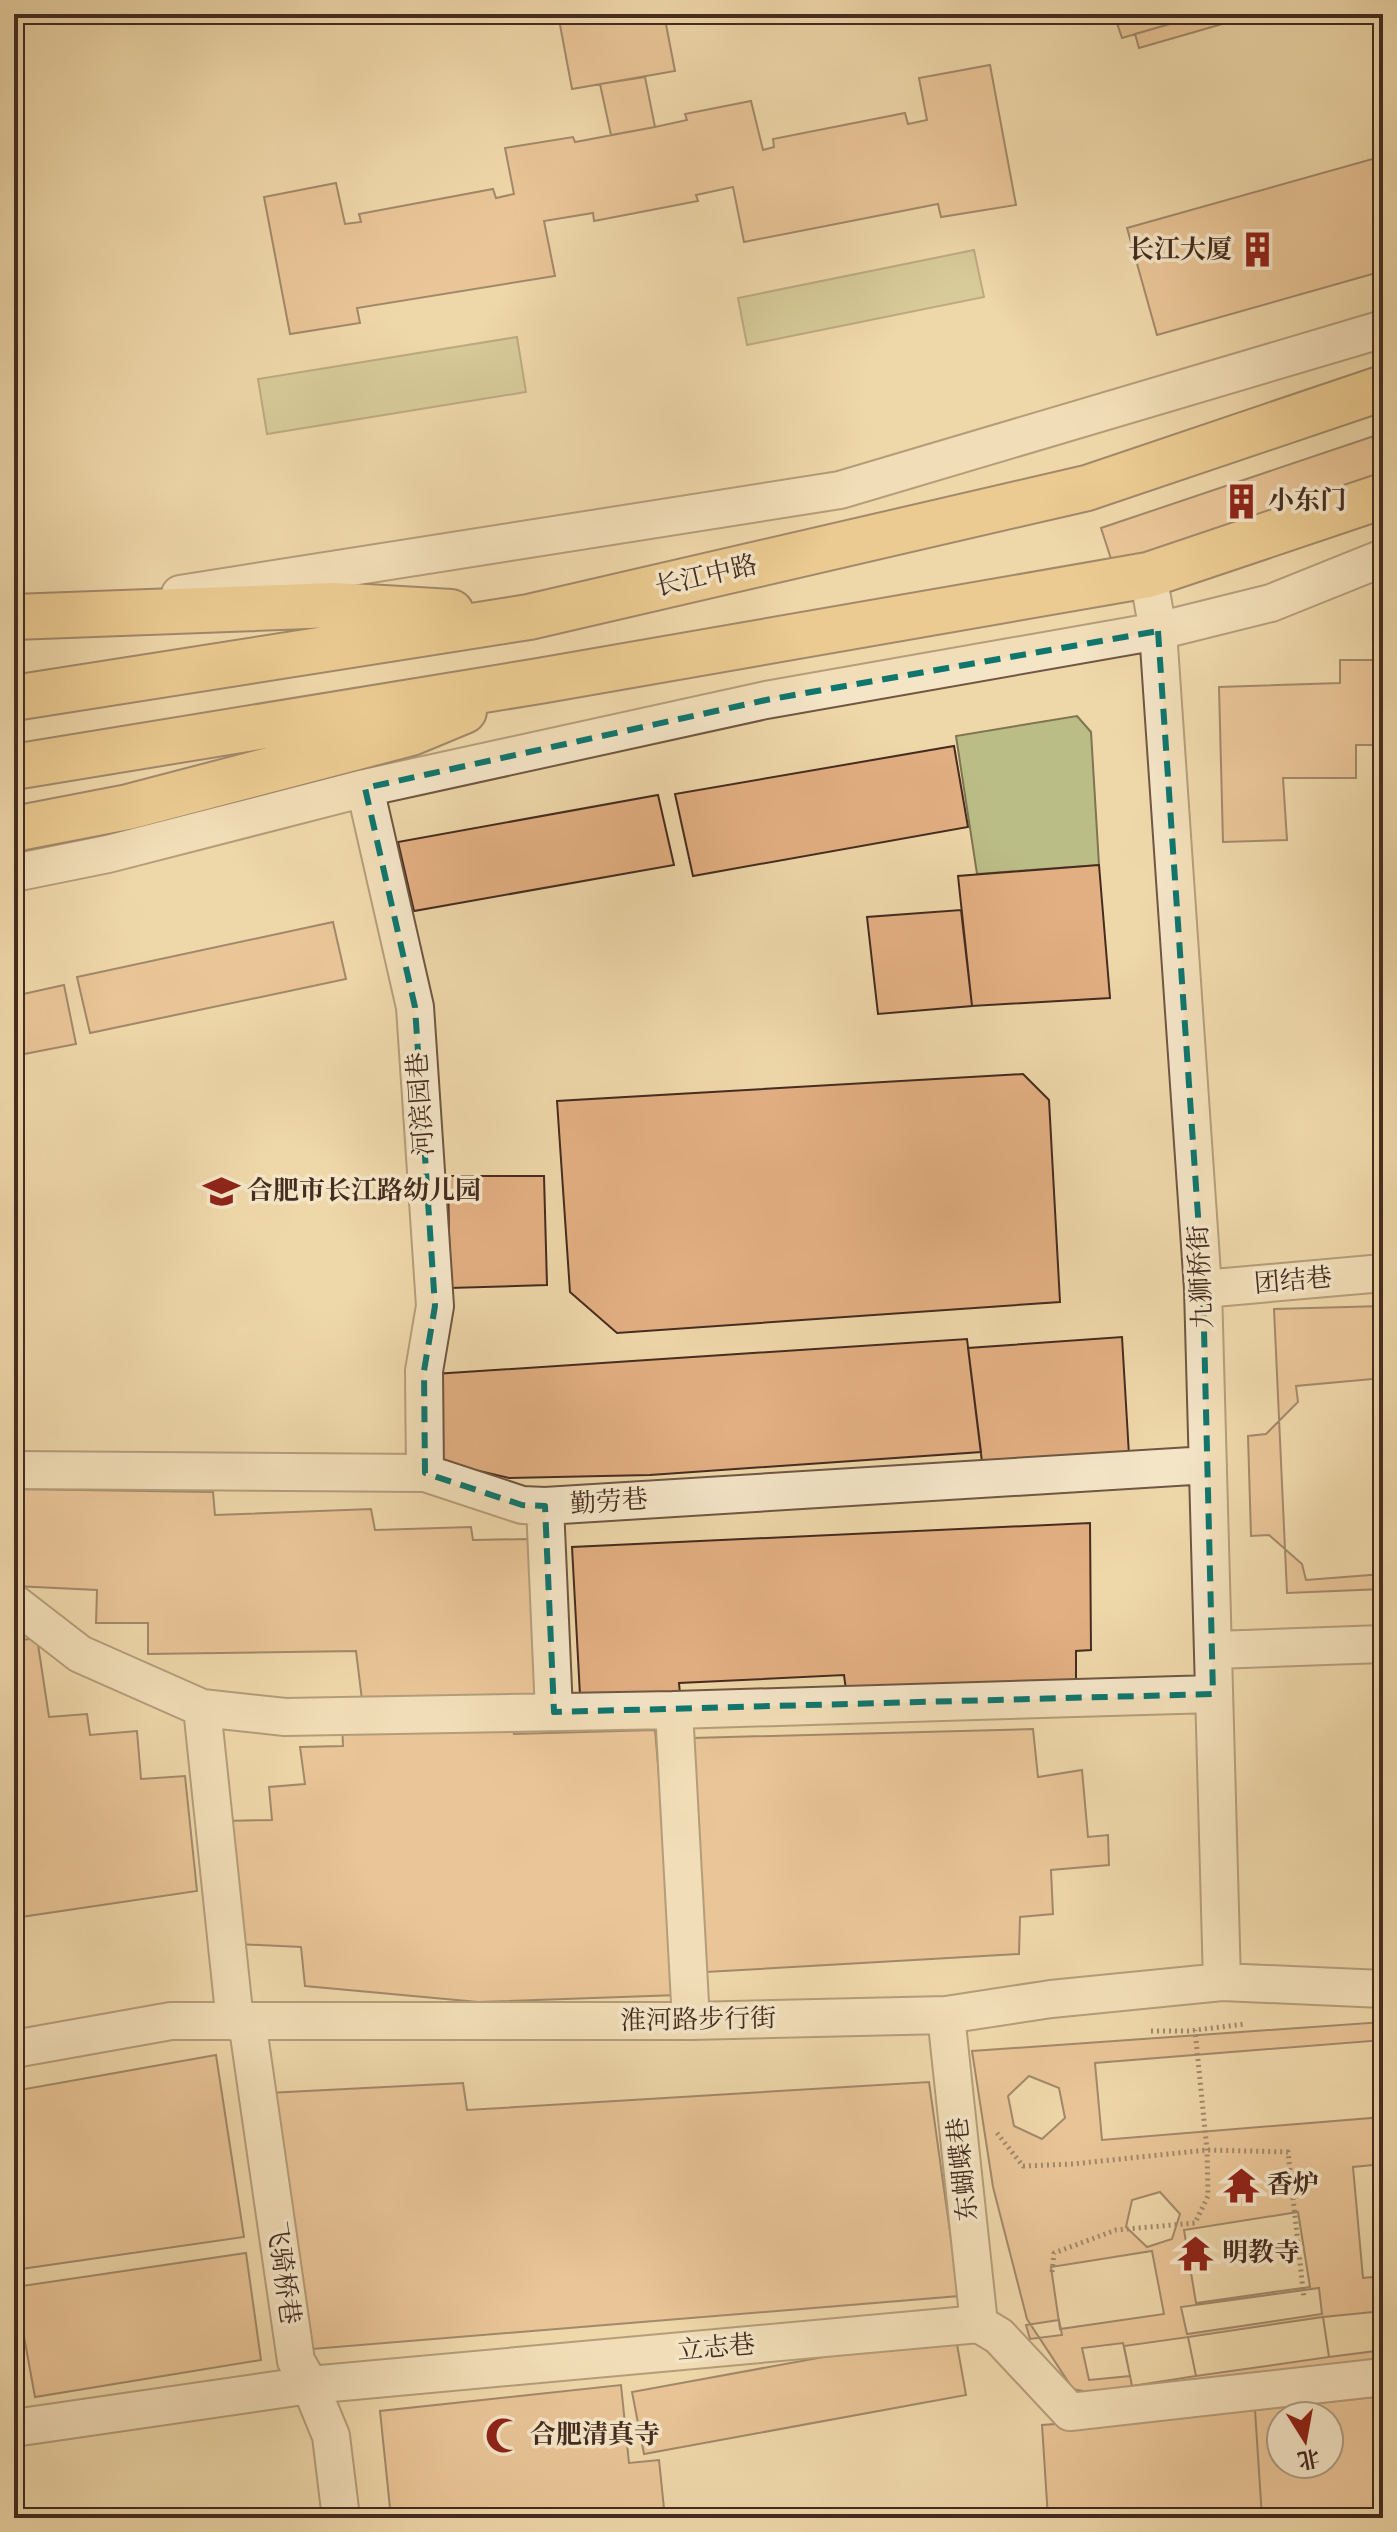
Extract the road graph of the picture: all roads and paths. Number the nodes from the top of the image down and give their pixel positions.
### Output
1 (1383, 329) edge
2 (1383, 388) edge
3 (1383, 496) edge
4 (1383, 558) edge
5 (1148, 575) junction
6 (18, 617) edge
7 (529, 617) junction
8 (1158, 631) junction
9 (539, 681) junction
10 (14, 698) edge
11 (14, 767) edge
12 (365, 788) junction
13 (14, 829) edge
14 (14, 873) edge
15 (1383, 1273) edge
16 (1203, 1289) junction
17 (1208, 1465) junction
18 (14, 1470) edge
19 (425, 1473) junction
20 (545, 1506) junction
21 (14, 1603) edge
22 (1383, 1644) edge
23 (1215, 1650) junction
24 (1213, 1694) junction
25 (202, 1708) junction
26 (674, 1710) junction
27 (554, 1712) junction
28 (1222, 1982) junction
29 (1383, 1989) edge
30 (946, 2015) junction
31 (241, 2021) junction
32 (691, 2021) junction
33 (1258, 2022) dead end
34 (14, 2049) edge
35 (994, 2128) dead end
36 (1207, 2150) junction
37 (1052, 2272) dead end
38 (1304, 2299) dead end
39 (979, 2324) junction
40 (1383, 2377) edge
41 (310, 2385) junction
42 (14, 2428) edge
43 (341, 2518) edge

1 - 6 street
2 - 7 highway, 长江中路
3 - 5 highway
4 - 8 street
5 - 8 street, 九狮桥街
5 - 9 highway
6 - 7 highway
7 - 10 highway, 长江中路
8 - 12 street
8 - 16 street, 九狮桥街
9 - 11 highway
9 - 13 highway
12 - 14 street
12 - 19 street, 河滨园巷
15 - 16 street, 团结巷
16 - 17 street, 九狮桥街
17 - 20 street, 勤劳巷
17 - 23 street, 九狮桥街
18 - 19 street, 勤劳巷
19 - 20 street, 勤劳巷
20 - 27 street
21 - 25 street
22 - 23 street
23 - 24 street, 九狮桥街
24 - 26 street
24 - 28 street, 九狮桥街
25 - 27 street
25 - 31 street, 飞骑桥巷
26 - 27 street
26 - 32 street
28 - 29 street, 淮河路步行街
28 - 30 street, 淮河路步行街
30 - 32 street, 淮河路步行街
30 - 39 street, 东蝴蝶巷
31 - 32 street, 淮河路步行街
31 - 34 street, 淮河路步行街
31 - 41 street, 飞骑桥巷
33 - 36 path
35 - 36 path
36 - 37 path
36 - 38 path
39 - 40 street
39 - 41 street, 立志巷
41 - 42 street, 立志巷
41 - 43 street, 飞骑桥巷

